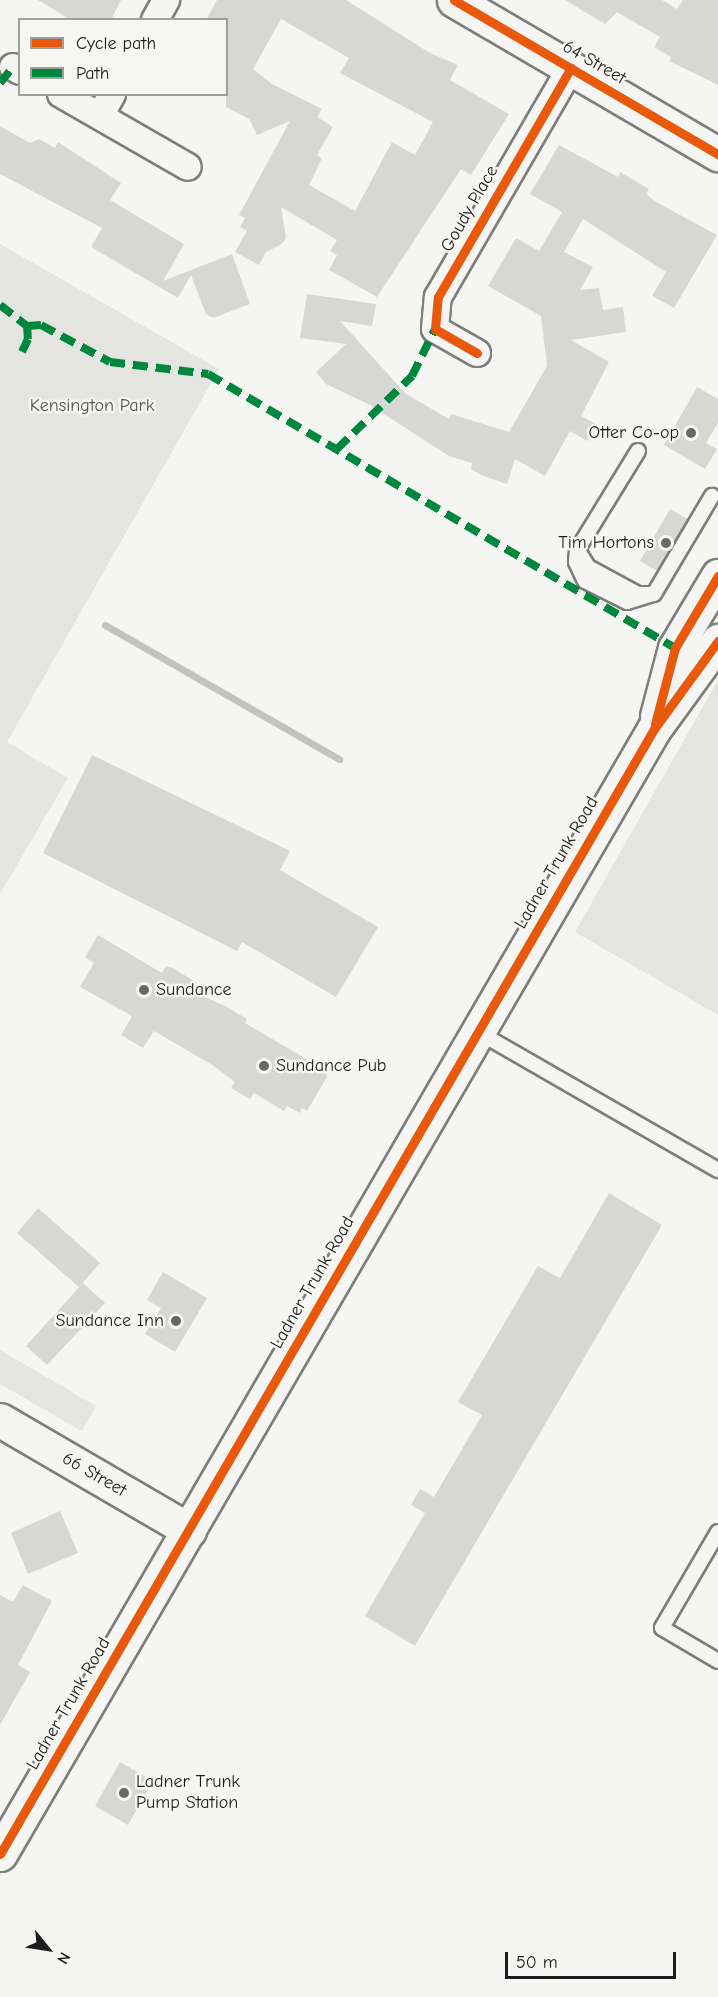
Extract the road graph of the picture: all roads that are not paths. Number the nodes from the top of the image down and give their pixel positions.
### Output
1 (166, 0) edge
2 (454, 0) edge
3 (156, 18) edge
4 (571, 68) junction
5 (65, 96) edge
6 (111, 96) edge
7 (100, 116) junction
8 (718, 154) edge
9 (188, 167) dead end
10 (477, 353) dead end
11 (638, 451) dead end
12 (712, 496) dead end
13 (718, 576) edge
14 (718, 640) edge
15 (654, 729) junction
16 (478, 1032) junction
17 (718, 1170) edge
18 (0, 1420) edge
19 (189, 1530) junction
20 (718, 1532) edge
21 (718, 1661) edge
22 (0, 1854) edge

1 - 3 street
2 - 4 main road, 64 Street
4 - 8 main road, 64 Street
4 - 10 street, Goudy Place
5 - 7 street
6 - 7 street
7 - 9 street
11 - 12 lane
13 - 15 main road, Ladner Trunk Road
14 - 15 main road, Ladner Trunk Road
15 - 16 main road, Ladner Trunk Road
16 - 17 lane
16 - 19 main road, Ladner Trunk Road
18 - 19 main road, 66 Street
19 - 22 main road, Ladner Trunk Road
20 - 21 lane

